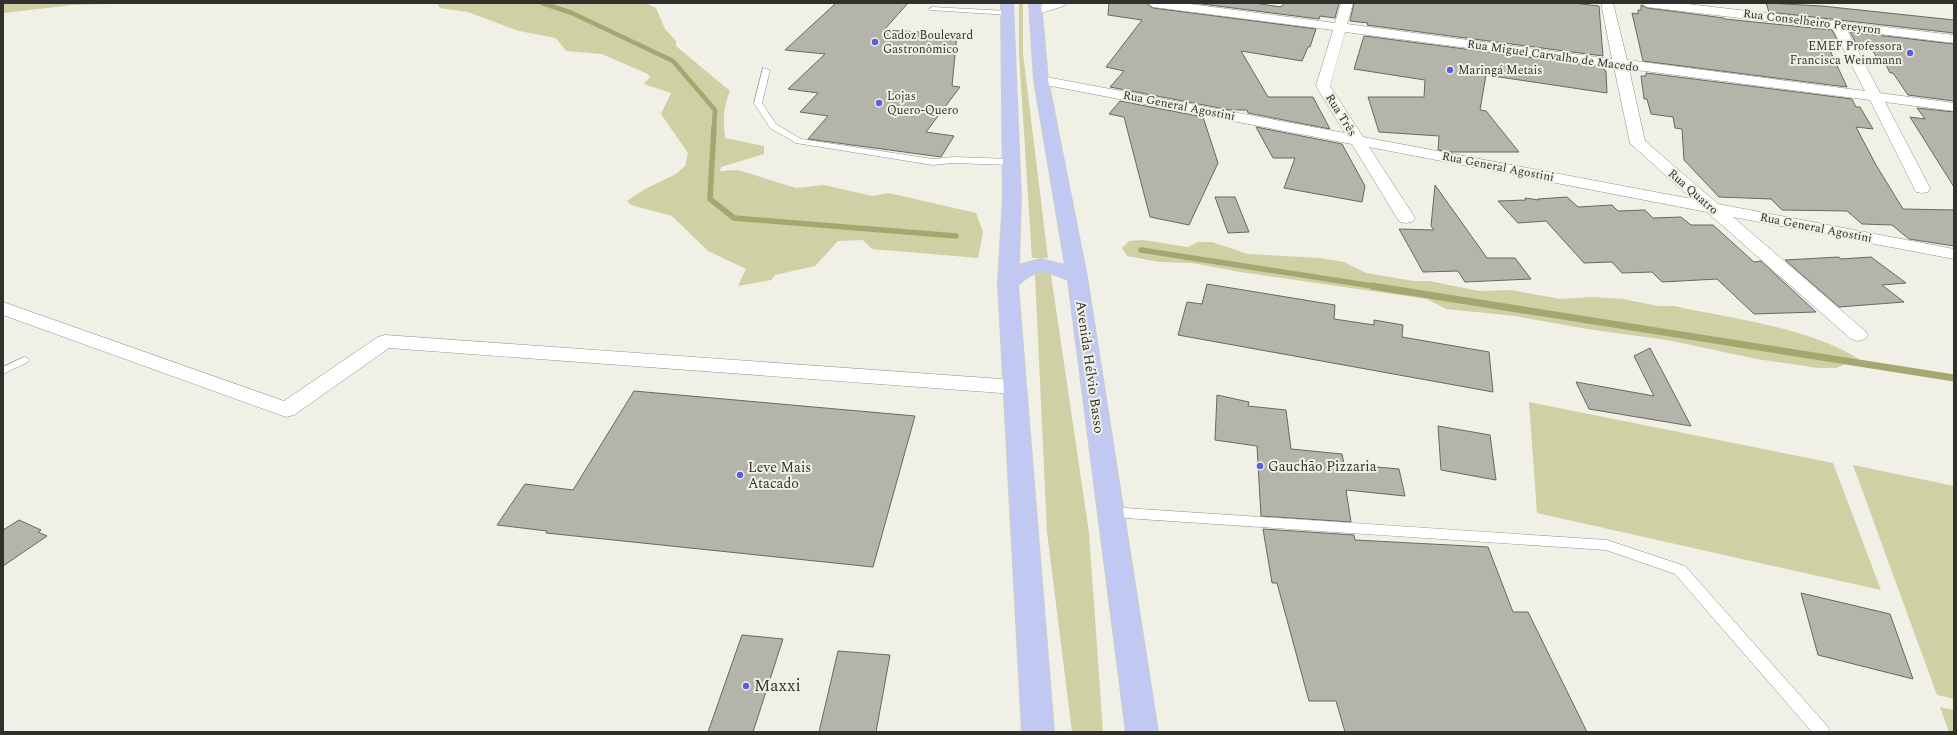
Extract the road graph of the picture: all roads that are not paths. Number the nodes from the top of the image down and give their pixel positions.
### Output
1 (1060, 3) edge
2 (1153, 3) edge
3 (1347, 3) edge
4 (1607, 3) edge
5 (1647, 3) edge
6 (1035, 7) edge
7 (1007, 8) edge
8 (932, 9) dead end
9 (1838, 25) junction
10 (1340, 28) junction
11 (1954, 39) edge
12 (1621, 65) junction
13 (766, 70) dead end
14 (1041, 80) junction
15 (1875, 97) junction
16 (1954, 107) edge
17 (1357, 140) junction
18 (1012, 162) junction
19 (1922, 188) dead end
20 (1711, 208) junction
21 (1406, 218) dead end
22 (1954, 254) edge
23 (1077, 277) junction
24 (1008, 283) junction
25 (3, 308) edge
26 (1858, 335) dead end
27 (24, 360) dead end
28 (3, 371) edge
29 (1015, 387) junction
30 (1110, 512) junction
31 (1038, 732) edge
32 (1142, 732) edge
33 (1822, 732) edge

1 - 6 street
2 - 10 street, Rua Miguel Carvalho de Macedo
3 - 10 street, Rua Três
4 - 12 street, Rua Quatro
5 - 9 street, Rua Conselheiro Pereyron
6 - 14 main road, Avenida Hélvio Basso
7 - 8 lane
7 - 18 main road
9 - 11 street, Rua Conselheiro Pereyron
9 - 15 street
10 - 12 street, Rua Miguel Carvalho de Macedo
10 - 17 street, Rua Três
12 - 15 street, Rua Miguel Carvalho de Macedo
12 - 20 street, Rua Quatro
13 - 18 lane
14 - 17 street, Rua General Agostini
14 - 23 main road, Avenida Hélvio Basso
15 - 16 street, Rua Miguel Carvalho de Macedo
15 - 19 street
17 - 20 street, Rua General Agostini
17 - 21 street, Rua Três
18 - 24 main road
20 - 22 street, Rua General Agostini
20 - 26 street, Rua Quatro
23 - 24 main road
23 - 30 main road, Avenida Hélvio Basso
24 - 29 main road
25 - 29 street
27 - 28 lane
29 - 31 main road
30 - 32 main road, Avenida Hélvio Basso
30 - 33 lane

